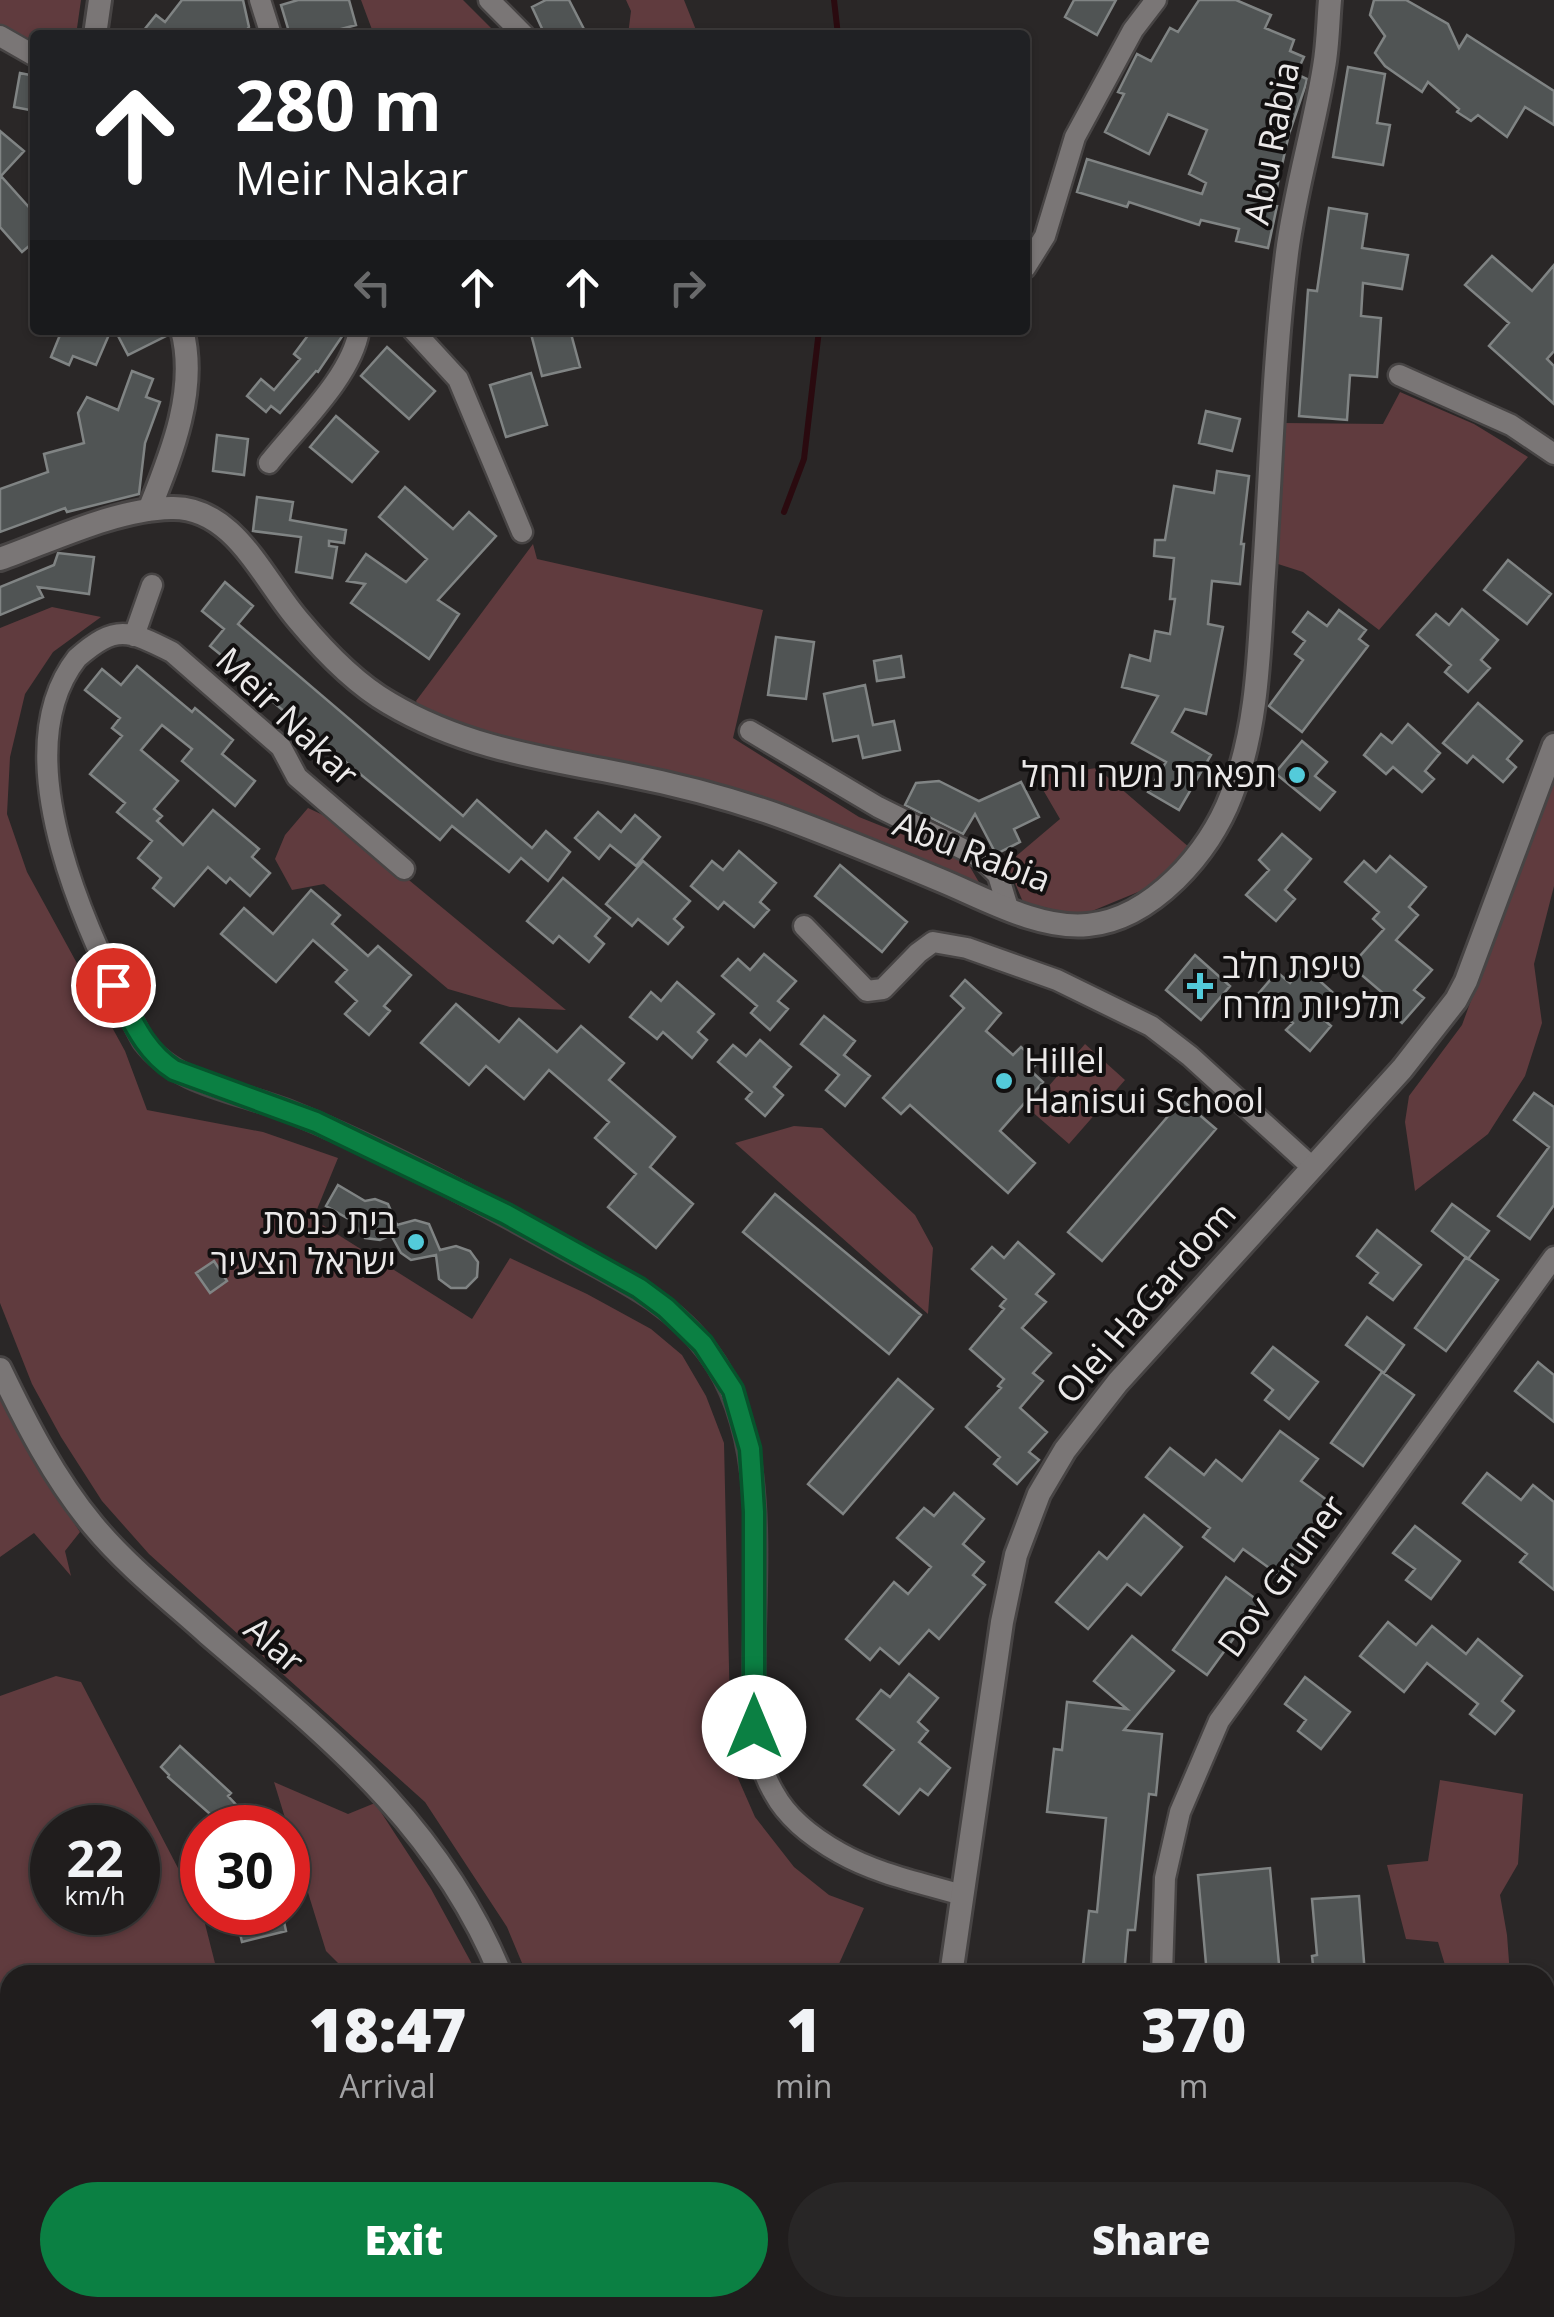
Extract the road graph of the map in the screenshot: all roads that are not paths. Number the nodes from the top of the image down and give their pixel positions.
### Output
1 (100, 0) edge
2 (260, 0) edge
3 (489, 0) edge
4 (1156, 0) edge
5 (1330, 0) edge
6 (95, 30) edge
7 (269, 30) edge
8 (519, 30) edge
9 (0, 36) edge
10 (30, 53) edge
11 (1030, 260) edge
12 (183, 335) edge
13 (359, 335) edge
14 (418, 335) edge
15 (1399, 375) dead end
16 (1554, 454) edge
17 (268, 462) dead end
18 (149, 510) junction
19 (522, 532) dead end
20 (0, 560) edge
21 (152, 586) dead end
22 (134, 636) junction
23 (750, 731) dead end
24 (1554, 745) edge
25 (404, 869) dead end
26 (1008, 908) junction
27 (804, 926) dead end
28 (1312, 1168) junction
29 (1554, 1257) edge
30 (0, 1369) edge
31 (962, 1895) junction
32 (496, 1965) edge
33 (953, 1965) edge
34 (1162, 1965) edge

1 - 6 street
2 - 7 street
3 - 8 street
4 - 11 street
5 - 26 street, Abu Rabia
9 - 10 street
12 - 18 street
13 - 17 street
14 - 19 street
15 - 16 street
18 - 20 street, Abu Rabia
18 - 26 street, Abu Rabia
21 - 22 street
22 - 25 street, Meir Nakar
22 - 31 street
23 - 26 street
24 - 28 street, Olei HaGardom
27 - 28 street
28 - 31 street, Olei HaGardom
29 - 34 street, Dov Gruner
30 - 32 street, Alar
31 - 33 street, Olei HaGardom

